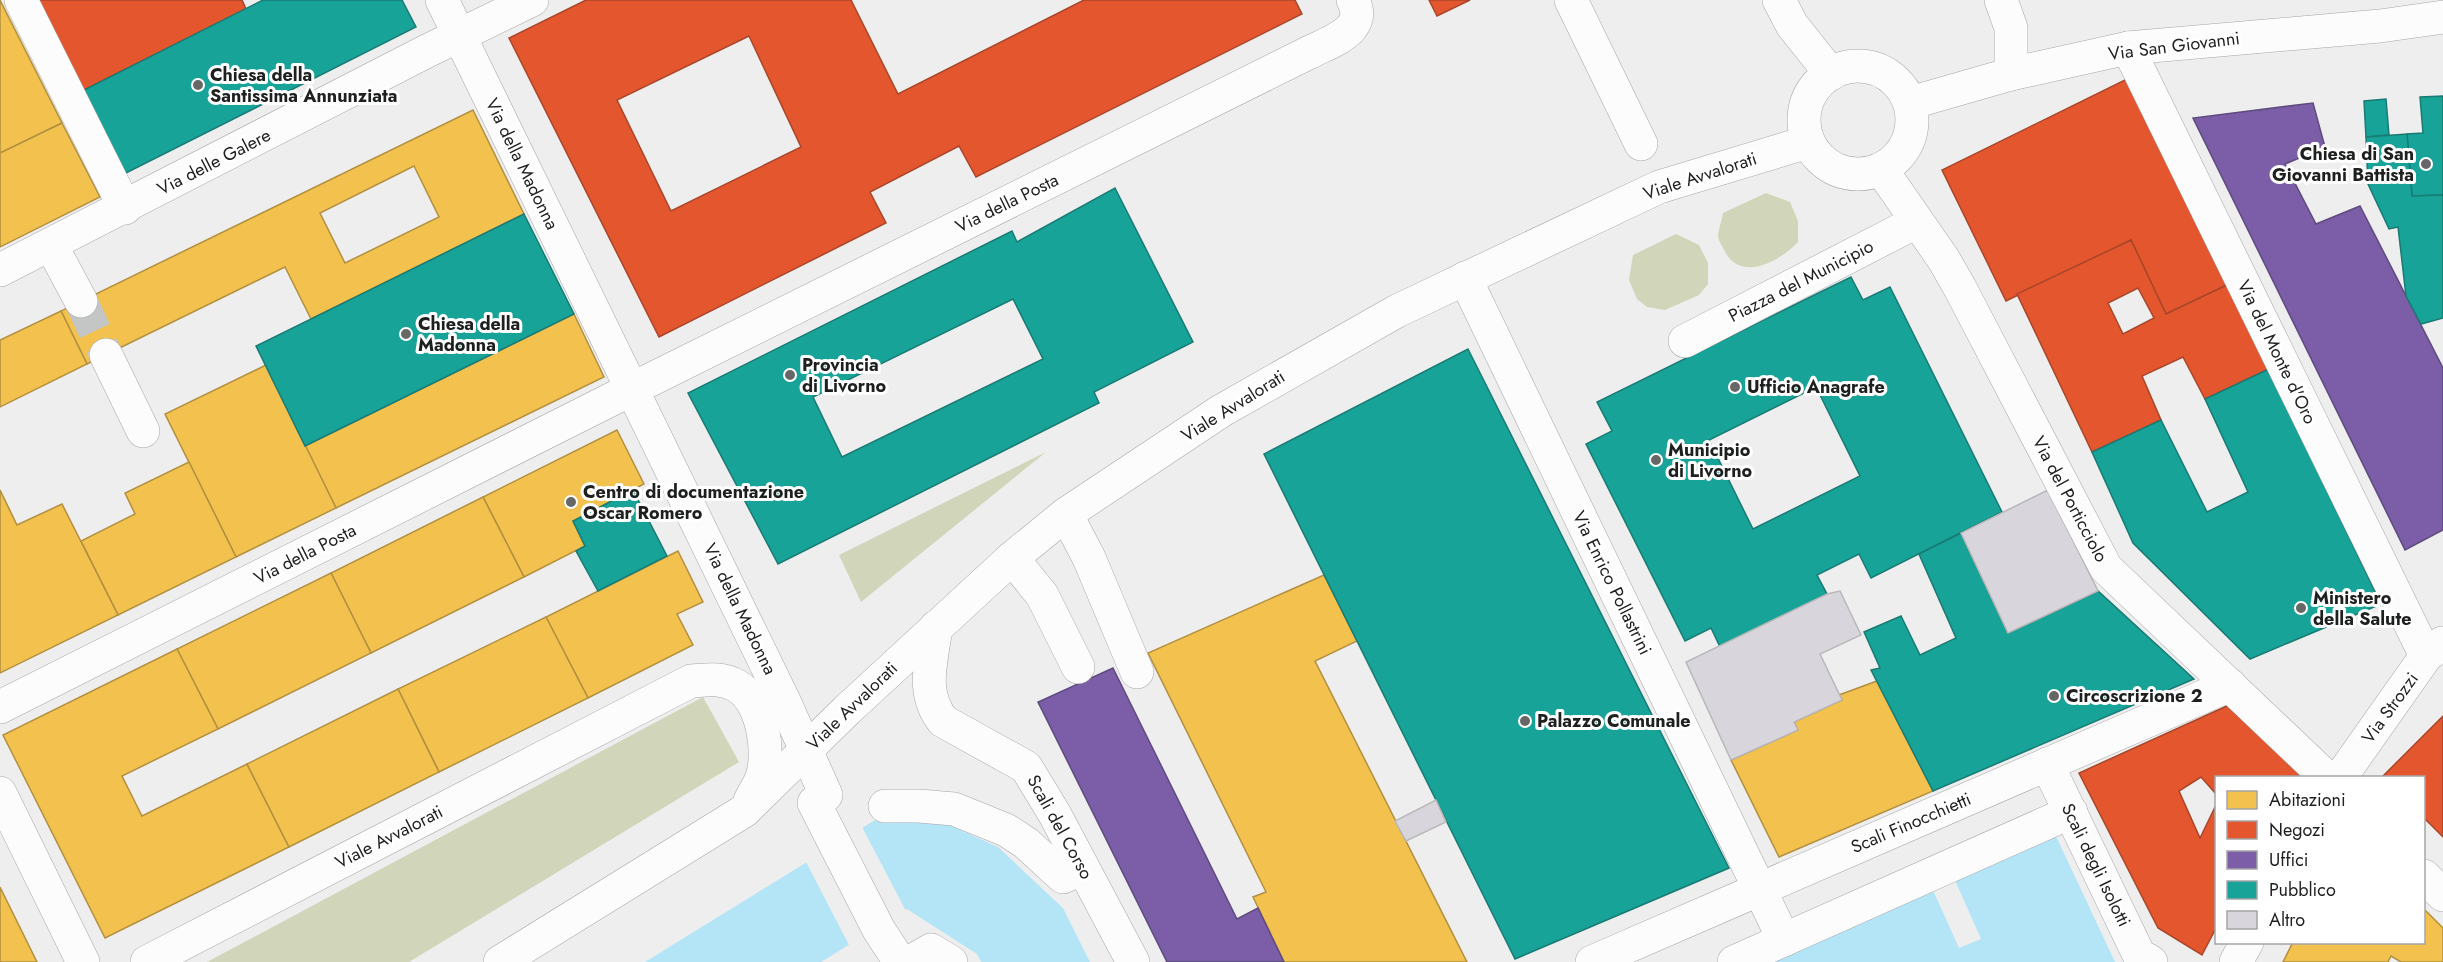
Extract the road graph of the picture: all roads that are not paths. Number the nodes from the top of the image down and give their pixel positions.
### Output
1 (21, 0) edge
2 (442, 0) edge
3 (532, 0) edge
4 (1571, 0) edge
5 (1779, 0) edge
6 (2001, 0) edge
7 (1355, 10) edge
8 (2374, 13) edge
9 (2443, 17) edge
10 (460, 36) junction
11 (2128, 48) junction
12 (1831, 74) junction
13 (2011, 74) junction
14 (1910, 103) junction
15 (1808, 142) junction
16 (1641, 144) dead end
17 (1881, 169) junction
18 (125, 208) junction
19 (1916, 222) junction
20 (51, 245) junction
21 (0, 270) edge
22 (1465, 278) junction
23 (81, 301) tunnel mouth
24 (1685, 341) dead end
25 (106, 355) tunnel mouth
26 (631, 390) junction
27 (143, 431) dead end
28 (1066, 514) junction
29 (1012, 558) junction
30 (936, 627) junction
31 (2435, 649) edge
32 (1078, 668) dead end
33 (1137, 672) dead end
34 (2230, 685) junction
35 (0, 707) edge
36 (805, 752) junction
37 (2047, 764) junction
38 (2326, 776) edge
39 (2341, 776) edge
40 (0, 793) edge
41 (885, 806) dead end
42 (744, 811) junction
43 (2071, 812) junction
44 (1083, 868) junction
45 (2425, 877) edge
46 (1760, 889) junction
47 (2443, 895) edge
48 (1784, 940) junction
49 (2246, 944) edge
50 (83, 962) edge
51 (147, 962) edge
52 (500, 962) edge
53 (900, 962) edge
54 (910, 962) edge
55 (951, 962) edge
56 (1133, 962) edge
57 (1592, 962) edge
58 (1734, 962) edge
59 (2151, 962) edge
60 (2236, 962) edge

1 - 18 street
2 - 10 street, Via della Madonna
3 - 10 street
4 - 16 street
5 - 12 street
6 - 13 street
7 - 26 street, Via della Posta
8 - 9 street, Via San Giovanni
8 - 11 street, Via San Giovanni
10 - 18 street, Via delle Galere
10 - 26 street, Via della Madonna
11 - 13 street, Via San Giovanni
11 - 31 street, Via del Monte d'Oro
12 - 14 street
12 - 15 street
13 - 14 street, Via San Giovanni
14 - 17 street
15 - 17 street
15 - 22 street, Viale Avvalorati
17 - 19 street, Via del Porticciolo
18 - 20 street, Via delle Galere
19 - 24 street, Piazza del Municipio
19 - 34 street, Via del Porticciolo
20 - 21 street, Via delle Galere
20 - 23 street
22 - 28 street, Viale Avvalorati
22 - 46 street, Via Enrico Pollastrini
25 - 27 street
26 - 35 street, Via della Posta
26 - 36 street, Via della Madonna
28 - 29 street, Viale Avvalorati
28 - 33 street
29 - 30 street, Viale Avvalorati
29 - 32 street
30 - 36 street, Viale Avvalorati
30 - 44 street, Scali del Corso
31 - 39 street, Via Strozzi
34 - 37 street, Scali Finocchietti
34 - 38 street, Via del Porticciolo
36 - 42 street, Viale Avvalorati
36 - 53 street, Via della Madonna
37 - 43 street, Scali degli Isolotti
37 - 46 street, Scali Finocchietti
40 - 50 street
41 - 44 street
42 - 51 street, Viale Avvalorati
42 - 52 street, Viale Avvalorati
43 - 48 street
43 - 59 street, Scali degli Isolotti
44 - 56 street, Scali del Corso
45 - 47 street
46 - 48 street, Via Enrico Pollastrini
46 - 57 street, Scali Finocchietti
48 - 58 street
49 - 60 street
54 - 55 street

